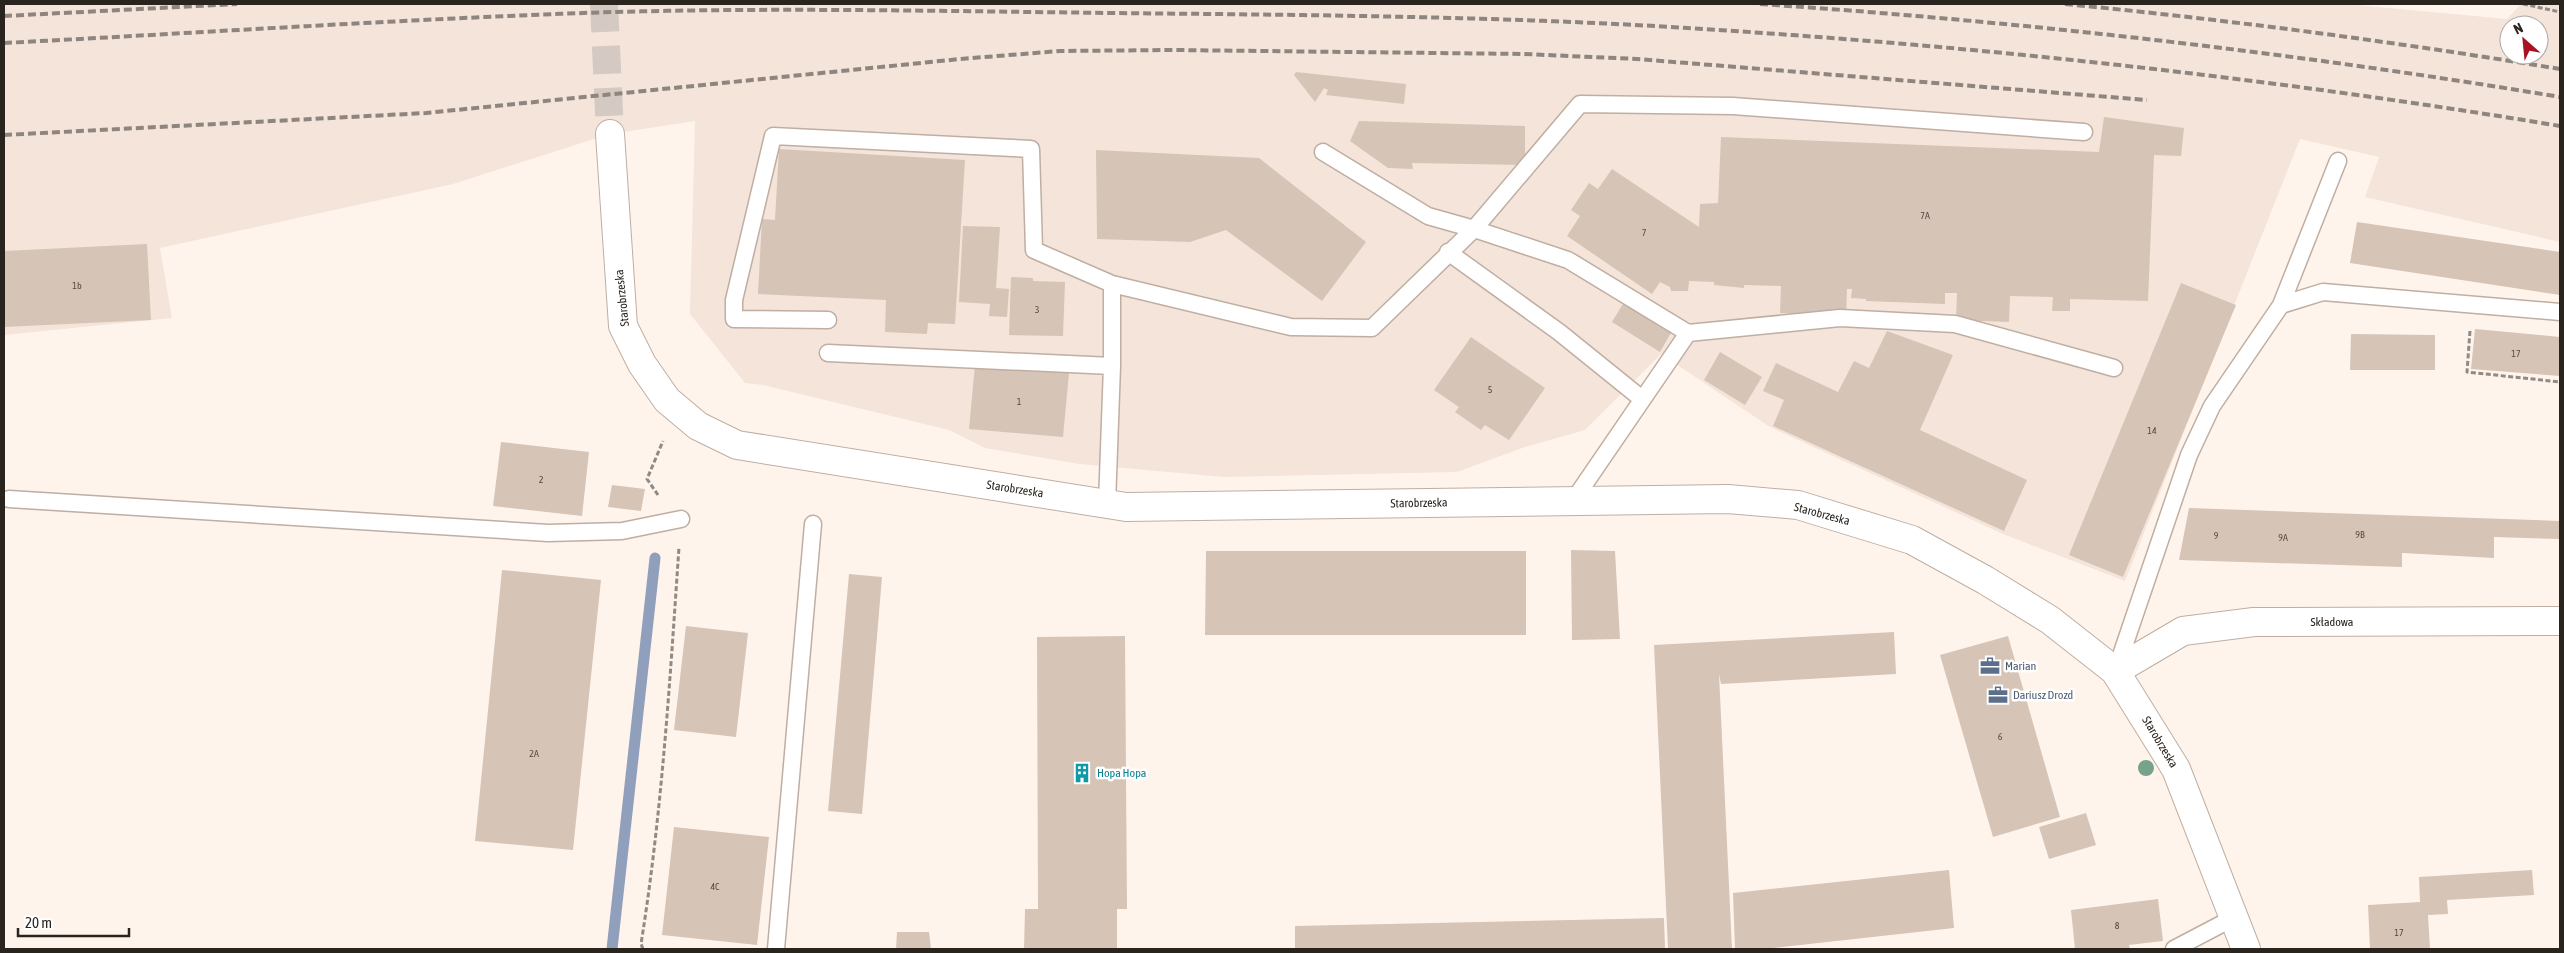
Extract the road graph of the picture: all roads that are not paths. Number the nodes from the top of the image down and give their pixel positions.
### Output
1 (2084, 132) dead end
2 (610, 134) tunnel mouth
3 (1323, 152) dead end
4 (2338, 162) dead end
5 (1474, 229) junction
6 (1448, 252) junction
7 (1112, 284) junction
8 (2281, 305) junction
9 (2560, 312) edge
10 (828, 320) dead end
11 (1688, 333) junction
12 (828, 353) dead end
13 (1112, 366) junction
14 (2114, 368) dead end
15 (1642, 399) junction
16 (10, 499) dead end
17 (1573, 501) junction
18 (1107, 504) junction
19 (681, 519) road end
20 (813, 524) dead end
21 (2560, 621) edge
22 (2115, 671) junction
23 (2235, 917) junction
24 (776, 949) edge
25 (2174, 949) edge
26 (2246, 949) edge

1 - 5 lane
2 - 18 street, Starobrzeska
3 - 5 lane
4 - 8 lane
5 - 6 lane
5 - 11 lane
6 - 7 lane
6 - 15 lane
7 - 10 lane
7 - 13 lane
8 - 9 lane
8 - 22 lane
11 - 14 lane
11 - 15 lane
12 - 13 lane
13 - 18 lane
15 - 17 lane
16 - 19 lane
17 - 18 street, Starobrzeska
17 - 22 street, Starobrzeska
20 - 24 lane
21 - 22 street, Składowa
22 - 23 street, Starobrzeska
23 - 25 lane
23 - 26 street, Starobrzeska

